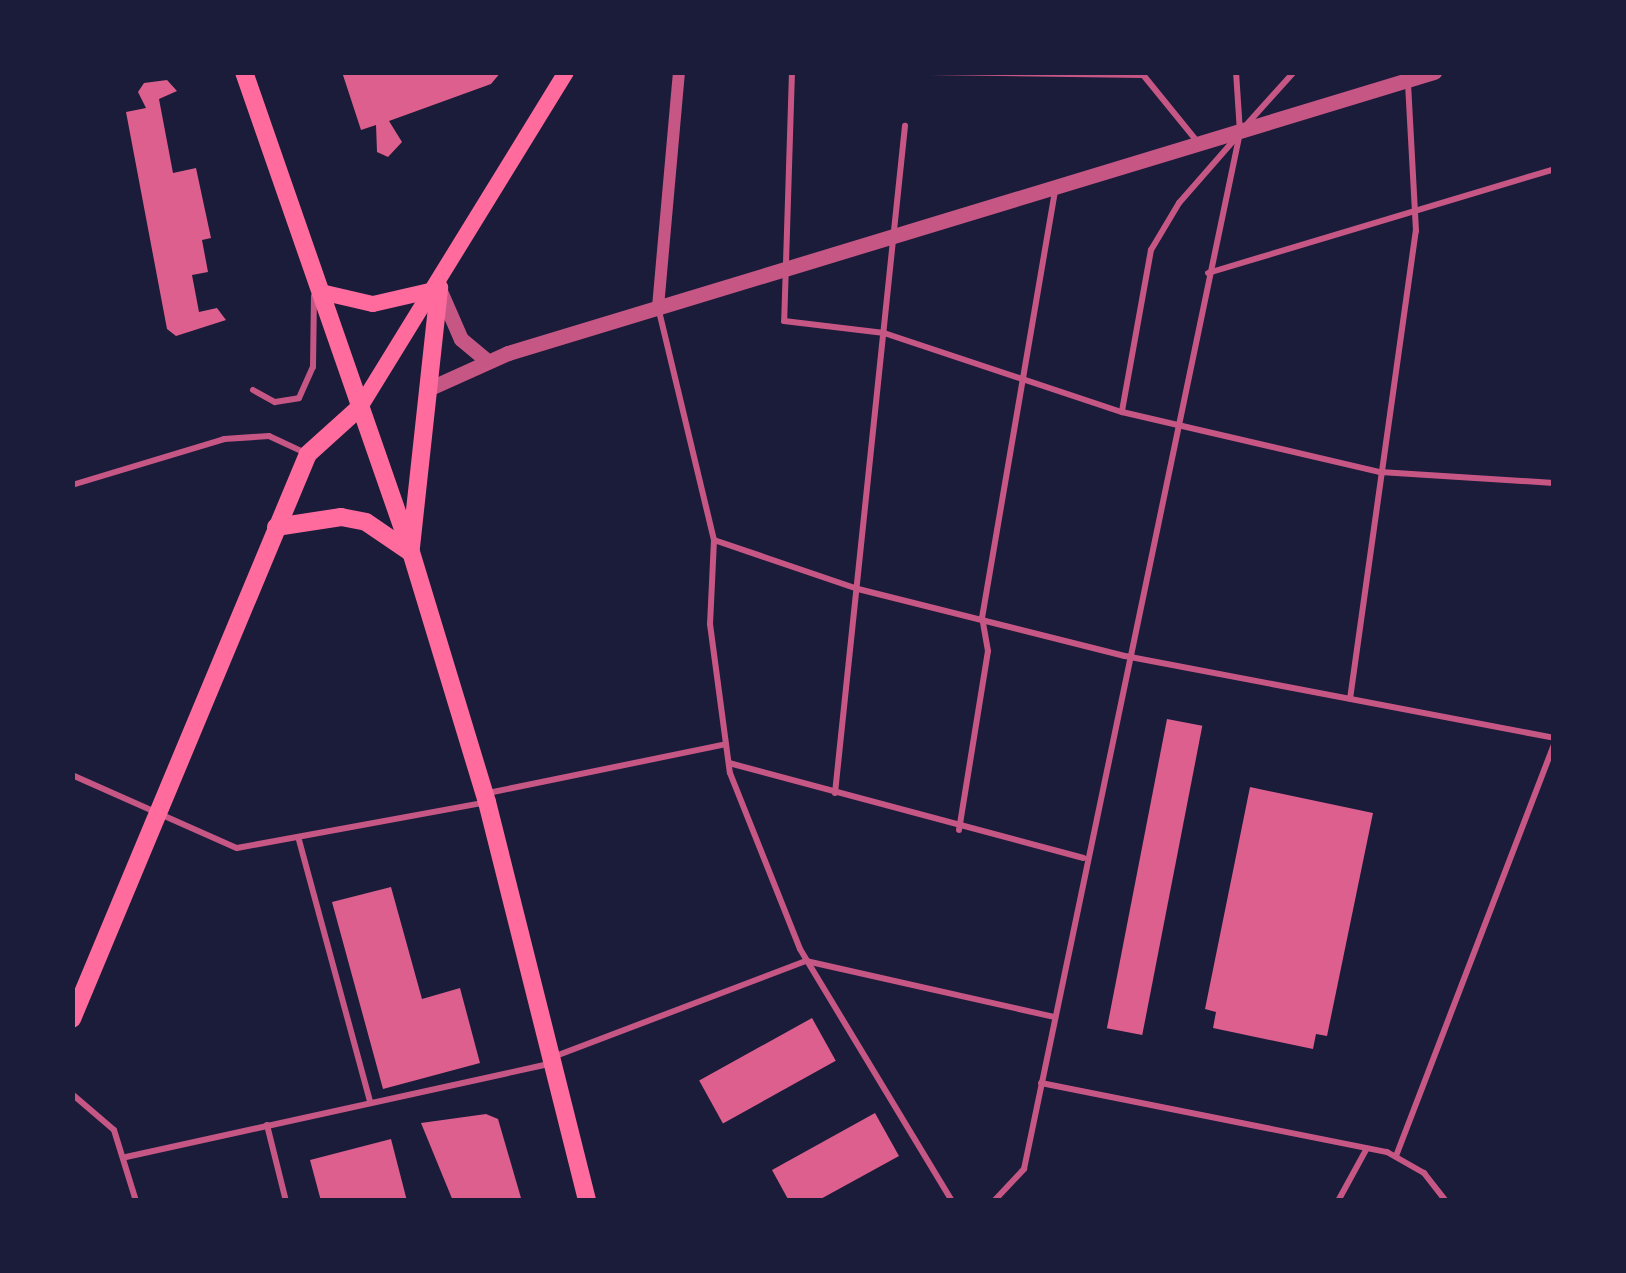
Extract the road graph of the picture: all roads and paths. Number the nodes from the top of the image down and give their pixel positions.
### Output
1 (244, 72) edge
2 (566, 72) edge
3 (679, 72) edge
4 (792, 72) edge
5 (929, 72) edge
6 (1236, 72) edge
7 (1294, 72) edge
8 (1434, 72) edge
9 (947, 73) edge
10 (1142, 74) edge
11 (1408, 80) junction
12 (905, 127) dead end
13 (1240, 132) junction
14 (1198, 143) junction
15 (1554, 170) edge
16 (1055, 186) junction
17 (1416, 211) junction
18 (892, 233) junction
19 (781, 268) junction
20 (1208, 273) junction
21 (318, 283) junction
22 (439, 288) junction
23 (658, 307) junction
24 (884, 333) junction
25 (487, 361) junction
26 (1027, 385) junction
27 (428, 389) junction
28 (253, 390) dead end
29 (360, 406) junction
30 (1122, 412) junction
31 (1176, 427) junction
32 (308, 454) junction
33 (1380, 472) junction
34 (1554, 482) edge
35 (72, 485) edge
36 (275, 526) junction
37 (714, 540) junction
38 (411, 552) junction
39 (858, 589) junction
40 (982, 617) junction
41 (1125, 656) junction
42 (1350, 699) junction
43 (1554, 741) edge
44 (726, 744) junction
45 (729, 763) junction
46 (72, 775) edge
47 (835, 793) junction
48 (485, 798) junction
49 (159, 815) junction
50 (959, 830) junction
51 (299, 840) junction
52 (1085, 859) junction
53 (806, 961) junction
54 (1054, 1017) junction
55 (72, 1019) edge
56 (553, 1060) junction
57 (1041, 1083) junction
58 (72, 1094) edge
59 (370, 1102) junction
60 (267, 1125) junction
61 (1367, 1148) junction
62 (126, 1156) junction
63 (1396, 1156) junction
64 (1006, 1195) junction
65 (136, 1201) edge
66 (286, 1201) edge
67 (586, 1201) edge
68 (952, 1201) edge
69 (994, 1201) edge
70 (1015, 1201) edge
71 (1338, 1201) edge
72 (1446, 1201) edge

1 - 21 main road
2 - 22 main road
3 - 23 street
4 - 19 lane
5 - 9 lane
6 - 13 lane
7 - 13 lane
8 - 11 street
9 - 10 lane
10 - 14 lane
11 - 13 street
11 - 17 lane
12 - 18 lane
13 - 14 street
13 - 20 lane
13 - 30 lane
14 - 16 street
15 - 17 lane
16 - 18 street
16 - 26 lane
17 - 20 lane
17 - 33 lane
18 - 19 street
18 - 24 lane
19 - 23 street
19 - 24 lane
20 - 31 lane
21 - 22 main road
21 - 28 lane
21 - 29 main road
22 - 25 street
22 - 27 main road
22 - 29 main road
23 - 25 street
23 - 37 lane
24 - 26 lane
24 - 39 lane
25 - 27 street
26 - 30 lane
26 - 40 lane
27 - 38 main road
29 - 32 main road
29 - 38 main road
30 - 31 lane
31 - 33 lane
31 - 41 lane
32 - 35 lane
32 - 36 main road
33 - 34 lane
33 - 42 lane
36 - 38 main road
36 - 49 main road
37 - 39 lane
37 - 44 lane
38 - 48 main road
39 - 40 lane
39 - 47 lane
40 - 41 lane
40 - 50 lane
41 - 42 lane
41 - 52 lane
42 - 43 lane
43 - 63 lane
44 - 45 lane
44 - 48 lane
45 - 47 lane
45 - 53 lane
46 - 49 lane
47 - 50 lane
48 - 51 lane
48 - 56 main road
49 - 51 lane
49 - 55 main road
50 - 52 lane
51 - 59 lane
52 - 54 lane
53 - 54 lane
53 - 56 lane
53 - 68 lane
54 - 57 lane
56 - 59 lane
56 - 67 main road
57 - 61 lane
57 - 64 lane
58 - 62 lane
59 - 60 lane
60 - 62 lane
60 - 66 lane
61 - 63 lane
61 - 71 lane
62 - 65 lane
63 - 72 lane
64 - 69 lane
64 - 70 lane

